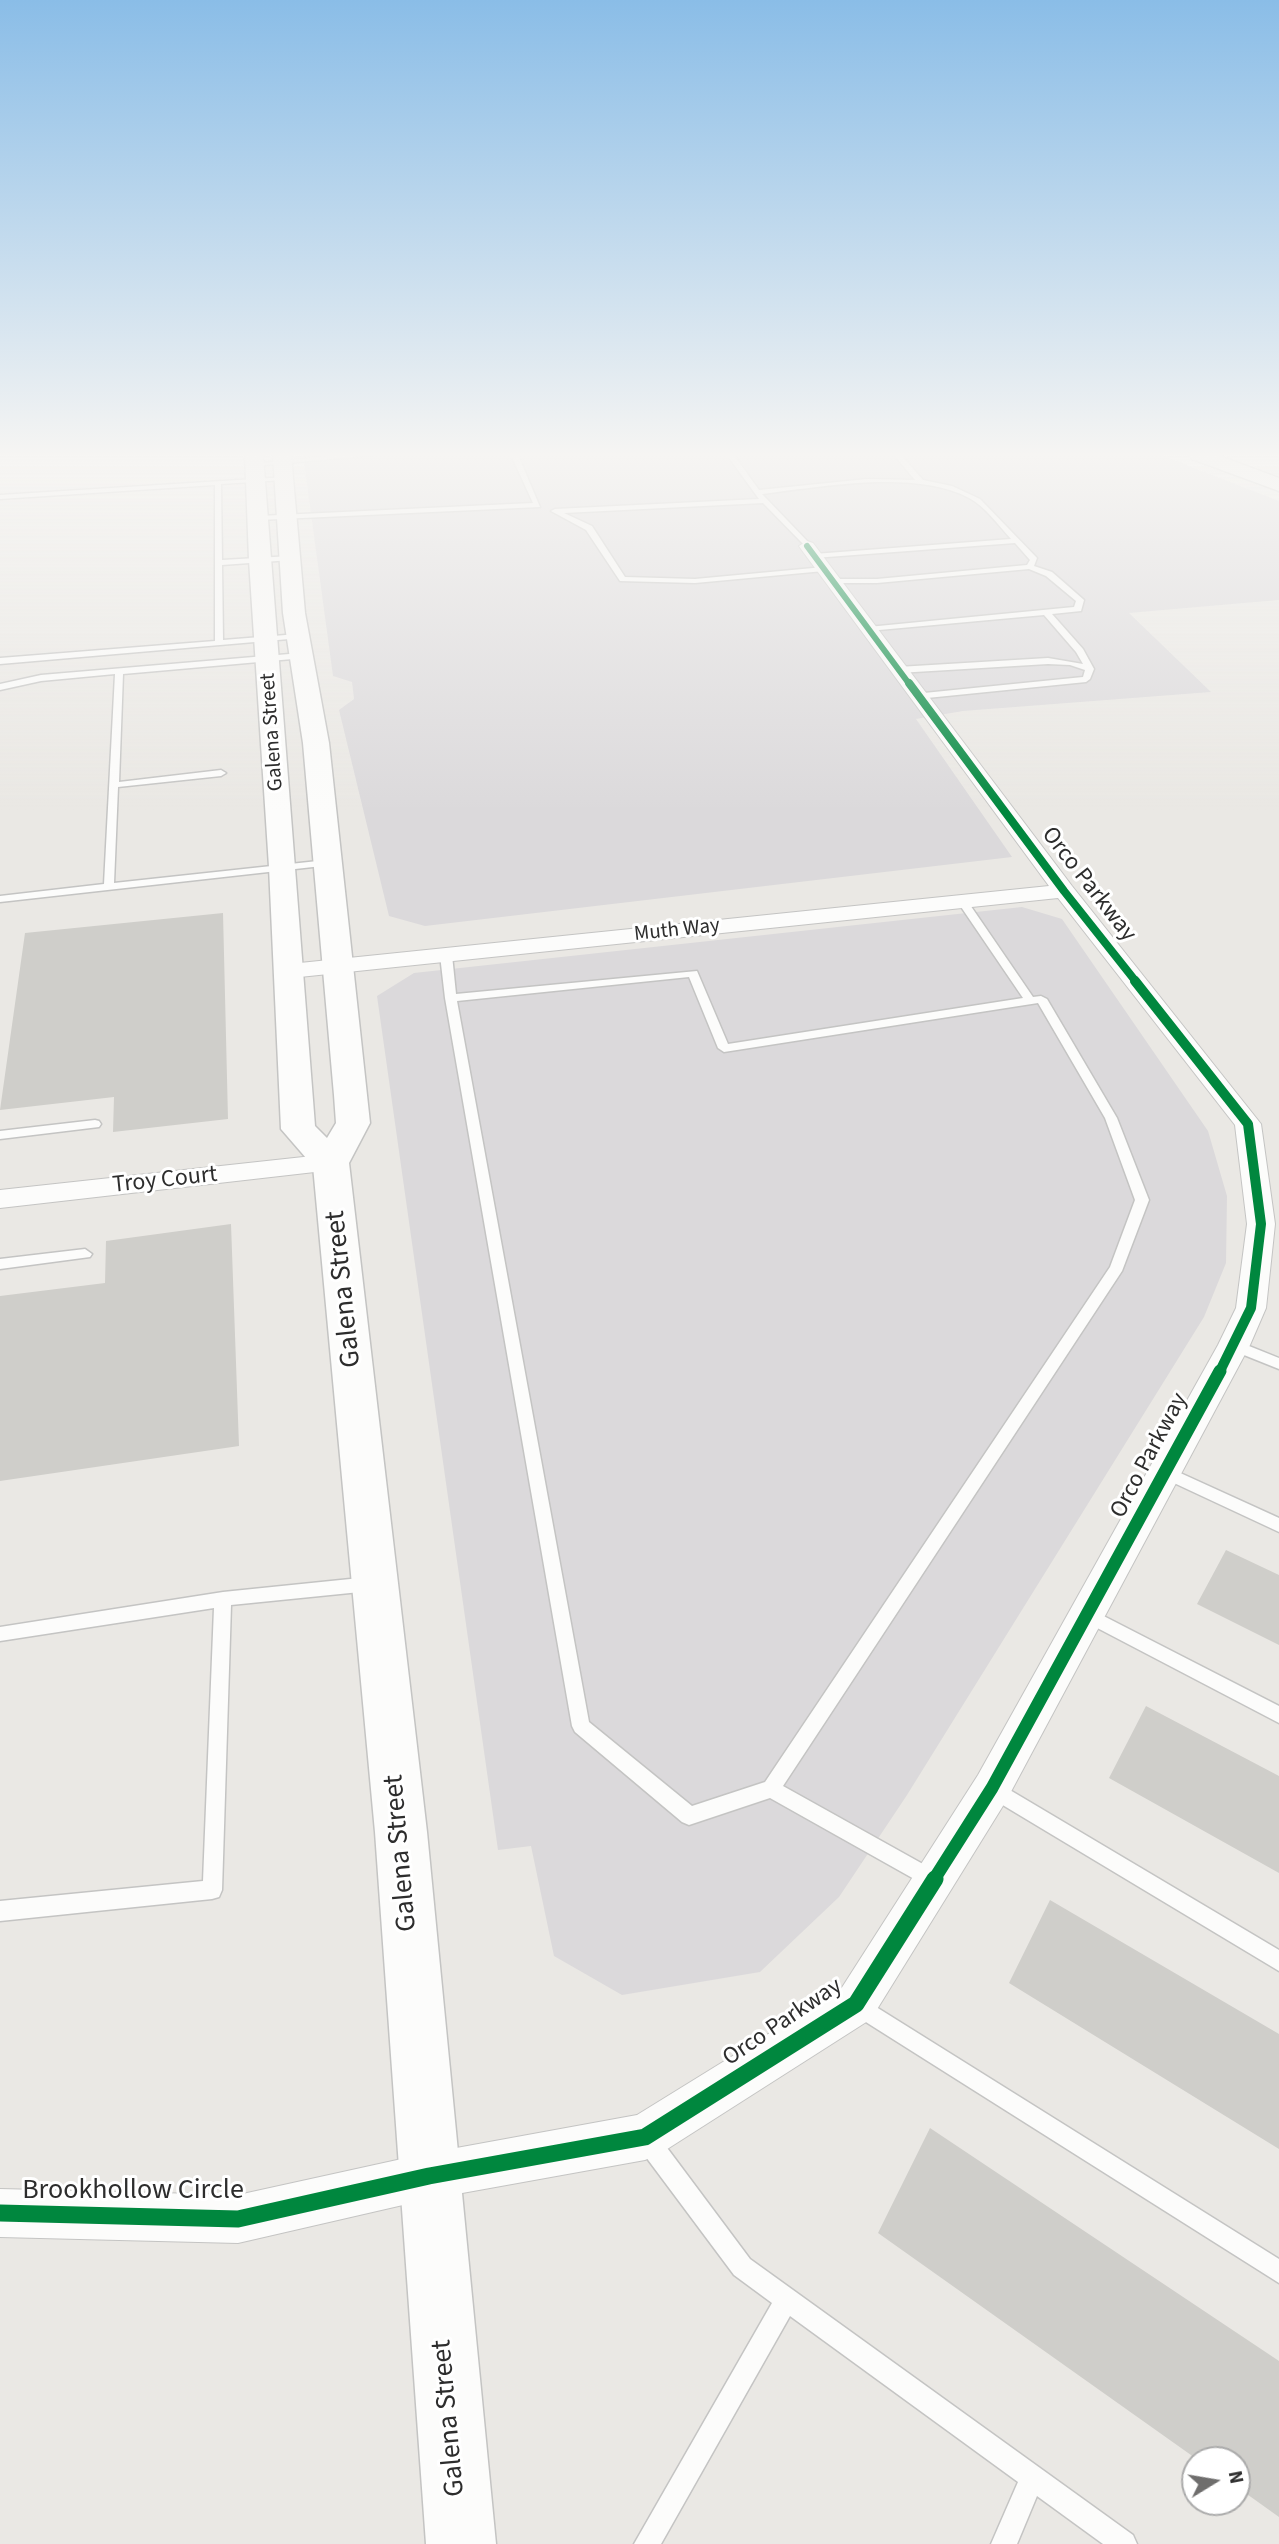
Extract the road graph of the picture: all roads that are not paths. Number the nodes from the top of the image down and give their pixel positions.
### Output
1 (219, 574) edge
2 (260, 574) edge
3 (293, 574) edge
4 (619, 574) edge
5 (745, 574) edge
6 (827, 574) edge
7 (854, 574) edge
8 (951, 574) edge
9 (1048, 574) edge
10 (1048, 614) junction
11 (868, 629) junction
12 (219, 643) junction
13 (300, 646) junction
14 (268, 649) junction
15 (0, 662) edge
16 (1090, 668) junction
17 (119, 672) junction
18 (908, 683) junction
19 (0, 687) edge
20 (221, 774) dead end
21 (114, 785) junction
22 (327, 863) junction
23 (283, 867) junction
24 (109, 886) junction
25 (1064, 891) junction
26 (0, 900) edge
27 (962, 901) junction
28 (446, 955) junction
29 (336, 966) junction
30 (290, 971) junction
31 (451, 998) junction
32 (1030, 1000) junction
33 (95, 1124) dead end
34 (0, 1135) edge
35 (331, 1163) junction
36 (0, 1199) edge
37 (1270, 1227) edge
38 (85, 1254) dead end
39 (0, 1264) edge
40 (1234, 1345) junction
41 (1279, 1364) edge
42 (1165, 1472) junction
43 (1279, 1525) edge
44 (376, 1584) junction
45 (223, 1599) junction
46 (1088, 1615) junction
47 (0, 1634) edge
48 (1279, 1715) edge
49 (992, 1788) junction
50 (771, 1789) junction
51 (934, 1880) junction
52 (0, 1911) edge
53 (1279, 1961) edge
54 (856, 2004) junction
55 (645, 2137) junction
56 (429, 2176) junction
57 (0, 2213) edge
58 (1279, 2272) edge
59 (786, 2299) junction
60 (1032, 2478) junction
61 (461, 2544) edge
62 (647, 2544) edge
63 (1004, 2544) edge
64 (1124, 2544) edge

1 - 12 lane
2 - 14 street, Galena Street
3 - 13 street, Galena Street
4 - 5 lane
6 - 11 street, Orco Parkway
7 - 8 lane
9 - 10 lane
10 - 11 lane
10 - 16 lane
11 - 18 street, Orco Parkway
12 - 14 lane
12 - 15 lane
13 - 14 lane
13 - 14 lane
13 - 22 street, Galena Street
14 - 17 lane
14 - 23 street, Galena Street
16 - 18 lane
16 - 18 lane
17 - 19 lane
17 - 21 lane
18 - 25 street, Orco Parkway
20 - 21 lane
21 - 24 lane
22 - 23 lane
22 - 29 street, Galena Street
23 - 24 lane
23 - 30 street, Galena Street
24 - 26 lane
25 - 27 street, Muth Way
25 - 37 street, Orco Parkway
27 - 28 street, Muth Way
27 - 32 lane
28 - 29 street, Muth Way
28 - 31 lane
29 - 30 street, Muth Way
29 - 35 street, Galena Street
30 - 35 street, Galena Street
31 - 32 lane
31 - 50 lane
32 - 50 lane
33 - 34 lane
35 - 36 street, Troy Court
35 - 44 street, Galena Street
37 - 40 street, Orco Parkway
38 - 39 lane
40 - 41 lane
40 - 42 street, Orco Parkway
42 - 43 lane
42 - 46 street, Orco Parkway
44 - 45 lane
44 - 56 street, Galena Street
45 - 47 lane
45 - 52 lane
46 - 48 lane
46 - 49 street, Orco Parkway
49 - 51 street, Orco Parkway
49 - 53 lane
50 - 51 lane
51 - 54 street, Orco Parkway
54 - 55 street, Orco Parkway
54 - 58 lane
55 - 56 street, Orco Parkway
55 - 59 lane
56 - 57 street, Brookhollow Circle
56 - 61 street, Galena Street
59 - 60 lane
59 - 62 lane
60 - 63 lane
60 - 64 lane

